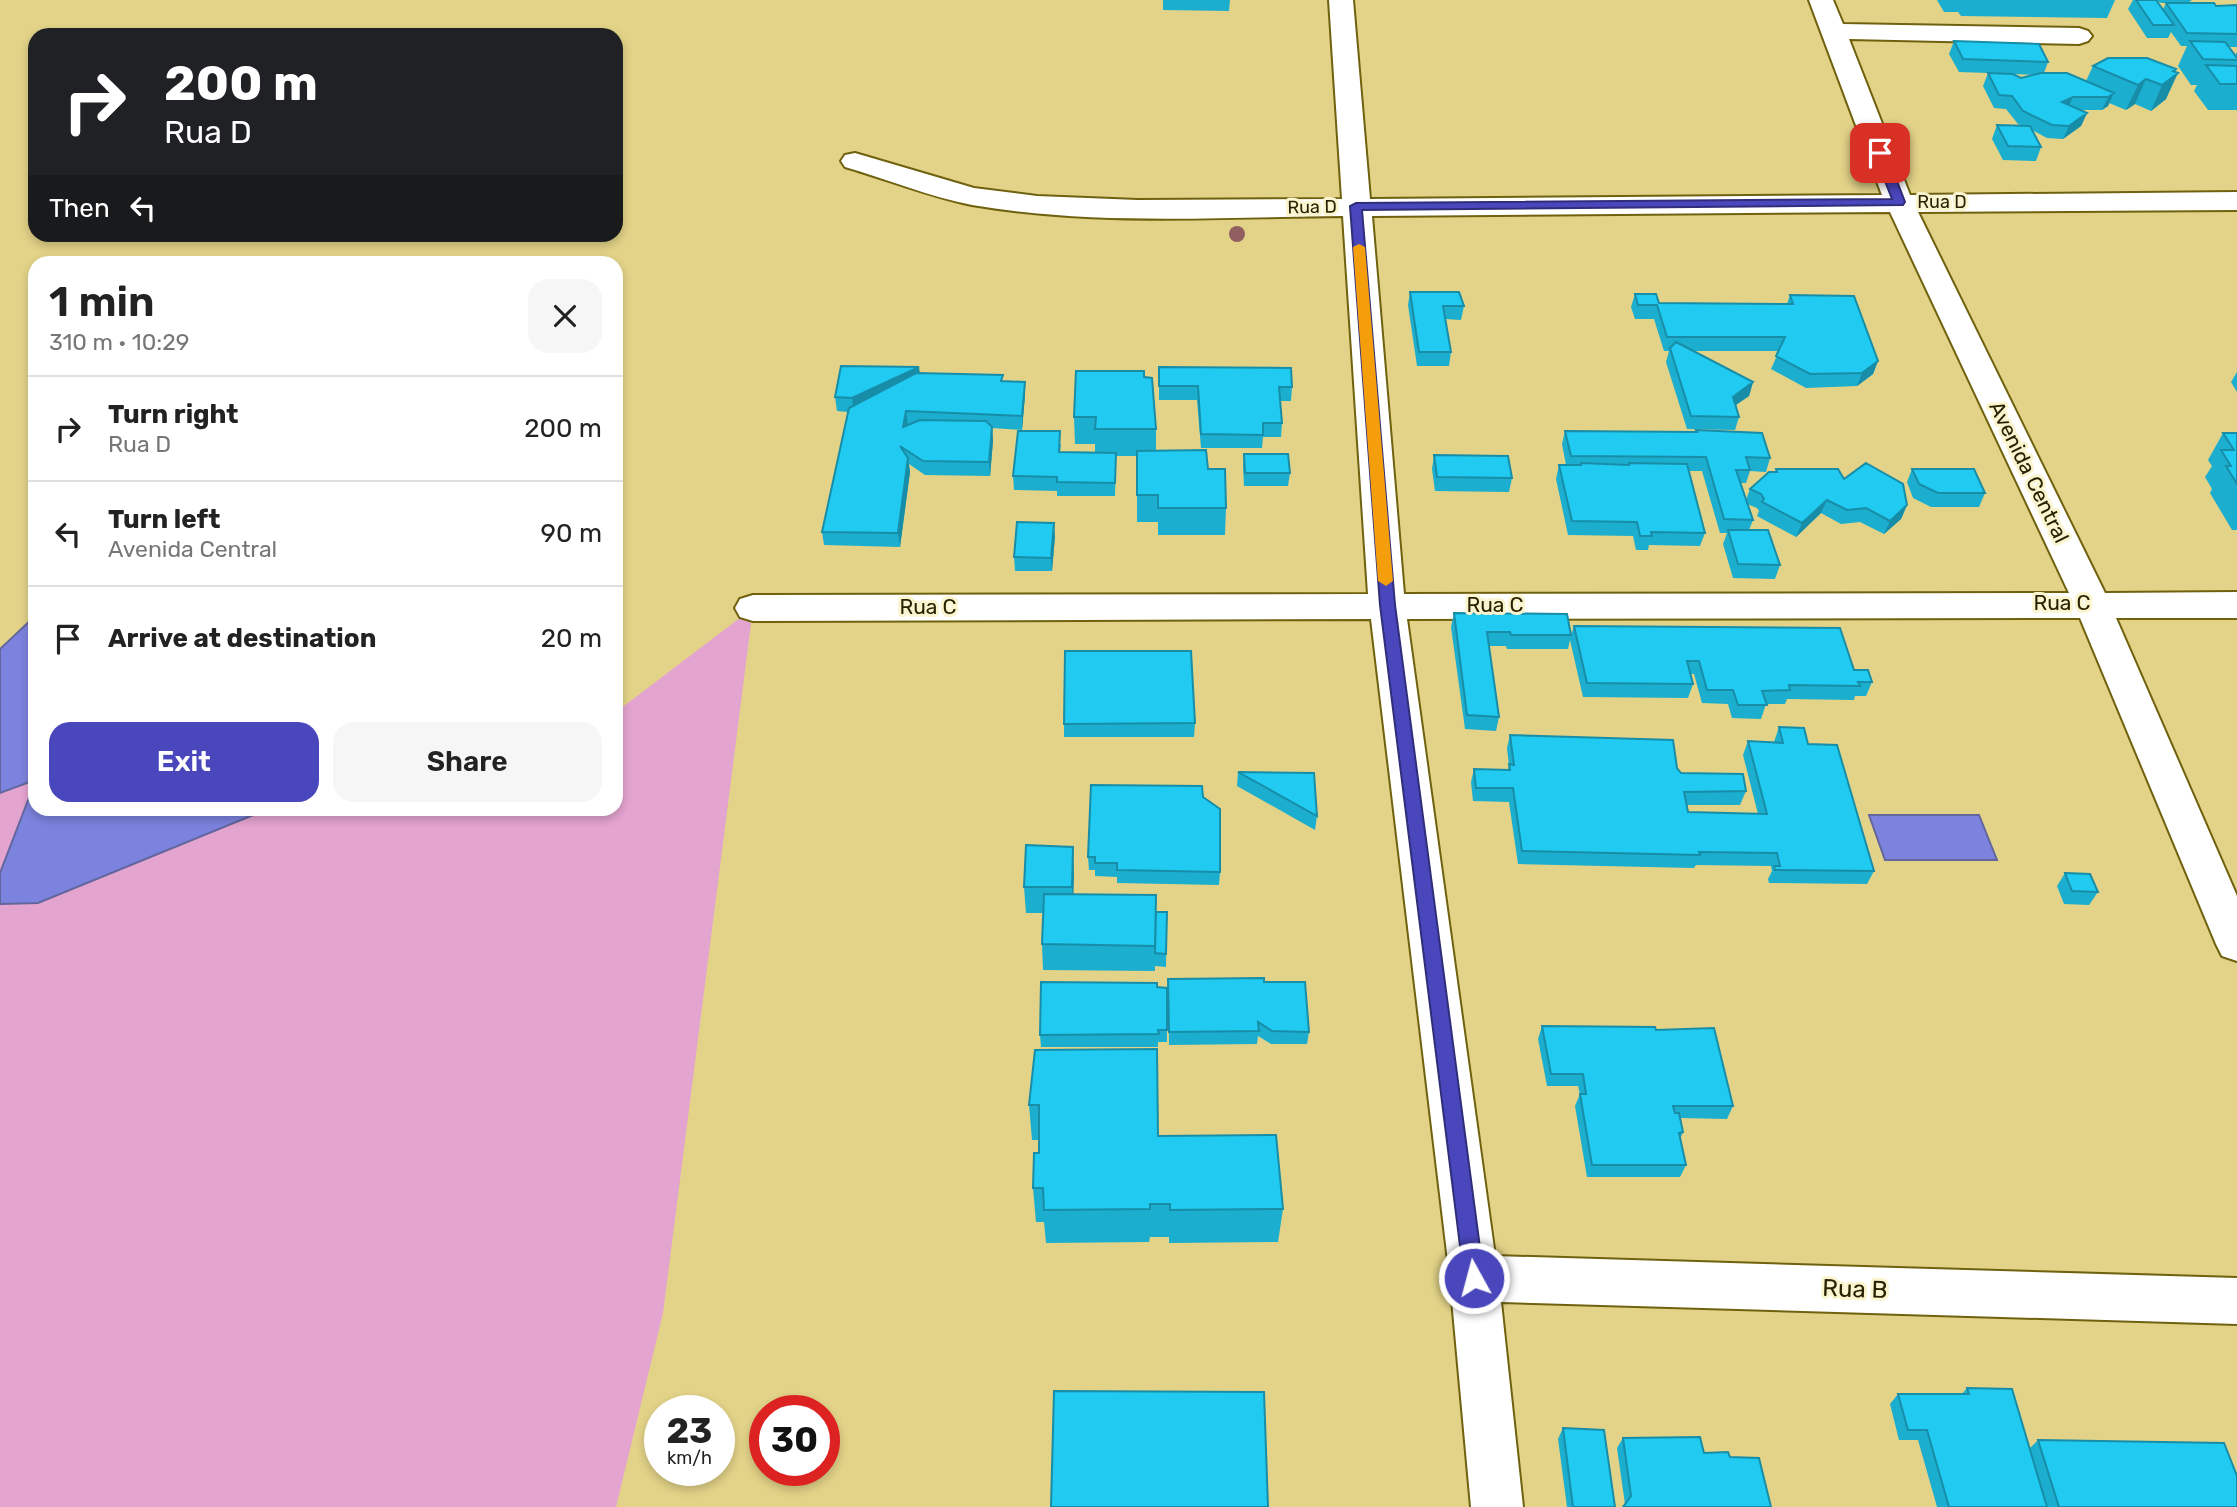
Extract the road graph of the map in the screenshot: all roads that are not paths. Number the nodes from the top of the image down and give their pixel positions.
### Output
1 (1341, 0) edge
2 (1821, 0) edge
3 (1833, 31) junction
4 (2079, 36) dead end
5 (855, 161) dead end
6 (2237, 201) edge
7 (1899, 202) junction
8 (1356, 206) junction
9 (2092, 603) junction
10 (1387, 605) junction
11 (2237, 605) edge
12 (754, 608) dead end
13 (2237, 944) edge
14 (1474, 1278) junction
15 (2237, 1301) edge
16 (1497, 1507) edge

1 - 8 street
2 - 3 street, Avenida Central
3 - 4 street
3 - 7 street, Avenida Central
5 - 8 street, Rua D
6 - 7 street, Rua D
7 - 8 street, Rua D
7 - 9 street, Avenida Central
8 - 10 street
9 - 10 street, Rua C
9 - 11 street, Rua C
9 - 13 street, Avenida Central
10 - 12 street, Rua C
10 - 14 street
14 - 15 street, Rua B
14 - 16 street

